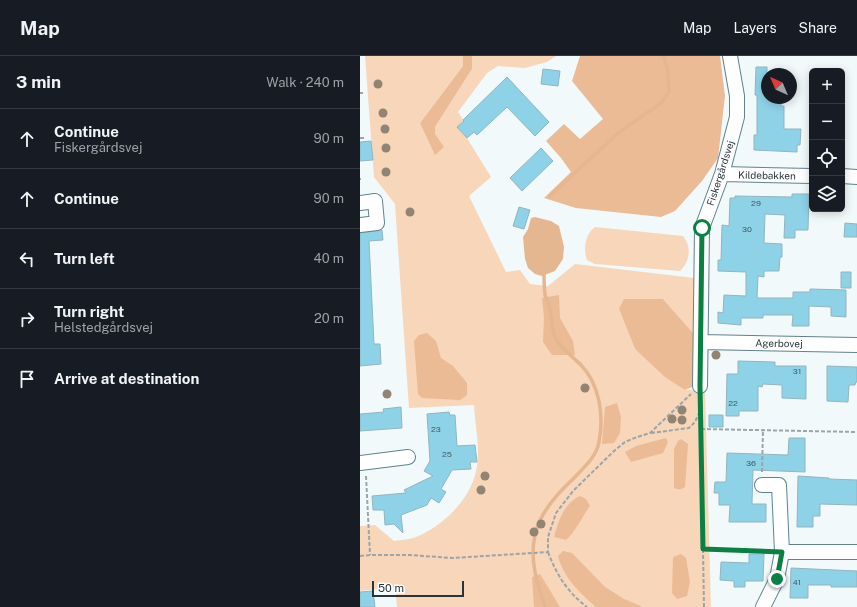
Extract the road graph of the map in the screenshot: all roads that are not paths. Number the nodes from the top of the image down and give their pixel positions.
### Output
1 (730, 56) edge
2 (722, 174) junction
3 (809, 176) edge
4 (845, 176) edge
5 (857, 177) edge
6 (360, 203) edge
7 (360, 225) edge
8 (701, 342) junction
9 (857, 345) edge
10 (700, 386) road end
11 (408, 457) dead end
12 (362, 463) edge
13 (762, 485) road end
14 (782, 552) junction
15 (857, 552) edge
16 (763, 607) edge

1 - 2 street, Fiskergårdsvej
2 - 3 street, Kildebakken
2 - 8 street, Fiskergårdsvej
4 - 5 street
6 - 7 street
8 - 9 street, Agerbovej
8 - 10 street, Fiskergårdsvej
11 - 12 street
13 - 14 street
14 - 15 street
14 - 16 street

